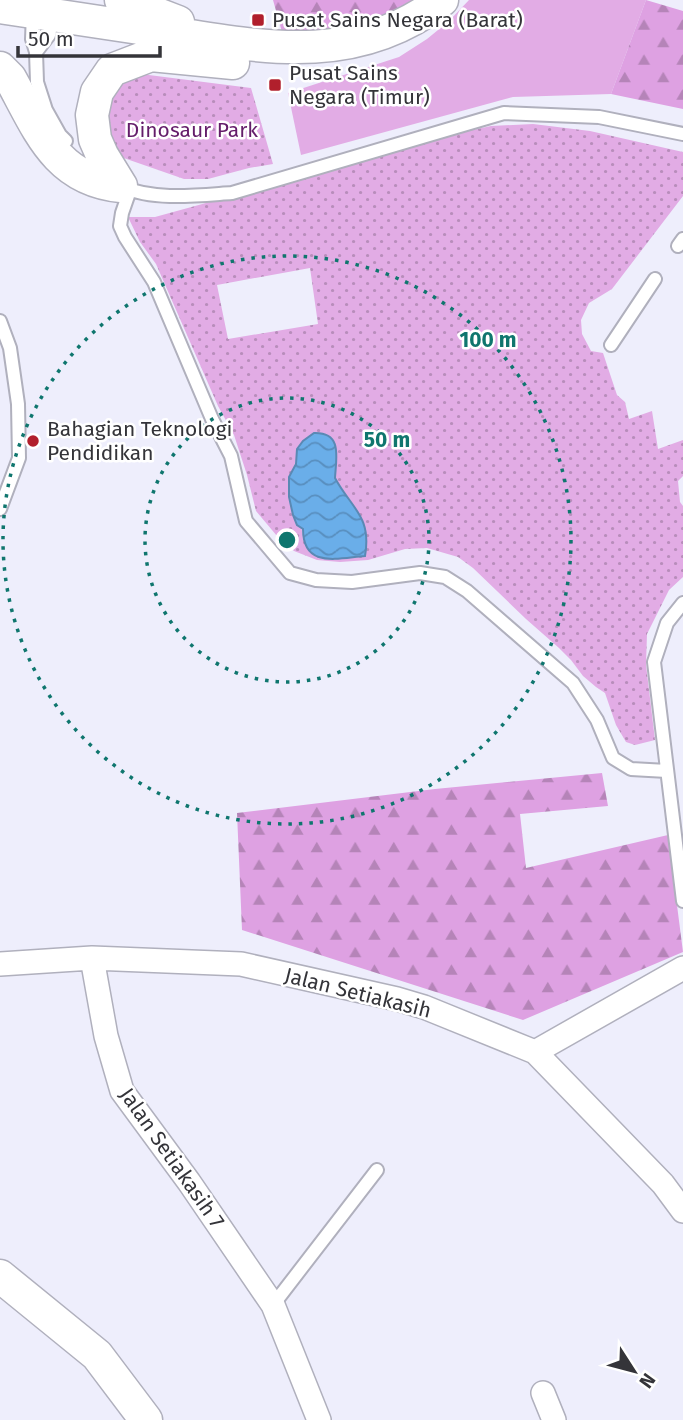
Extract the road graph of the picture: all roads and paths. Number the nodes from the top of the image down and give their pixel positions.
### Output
1 (121, 0) edge
2 (442, 0) edge
3 (28, 6) edge
4 (191, 37) junction
5 (367, 39) junction
6 (36, 52) junction
7 (0, 68) edge
8 (683, 134) edge
9 (75, 151) dead end
10 (93, 165) dead end
11 (125, 188) junction
12 (656, 279) dead end
13 (0, 321) edge
14 (611, 345) dead end
15 (0, 509) edge
16 (683, 603) edge
17 (667, 771) junction
18 (683, 901) edge
19 (92, 958) junction
20 (0, 964) edge
21 (683, 968) edge
22 (535, 1052) junction
23 (377, 1170) dead end
24 (683, 1211) edge
25 (0, 1276) edge
26 (272, 1305) junction
27 (543, 1393) dead end
28 (146, 1420) edge
29 (319, 1420) edge
30 (554, 1420) edge

1 - 4 street
2 - 5 street
3 - 4 street
3 - 6 lane
3 - 6 lane
4 - 5 street
5 - 11 street
6 - 9 lane
7 - 11 street
8 - 11 lane
10 - 11 lane
11 - 17 lane
12 - 14 lane
13 - 15 lane
16 - 17 lane
17 - 18 lane
19 - 20 street, Jalan Setiakasih
19 - 22 street, Jalan Setiakasih
19 - 26 street, Jalan Setiakasih 7
21 - 22 street
22 - 24 street, Jalan Setiakasih
23 - 26 lane
25 - 28 street
26 - 29 street, Jalan Setiakasih 7
27 - 30 street

